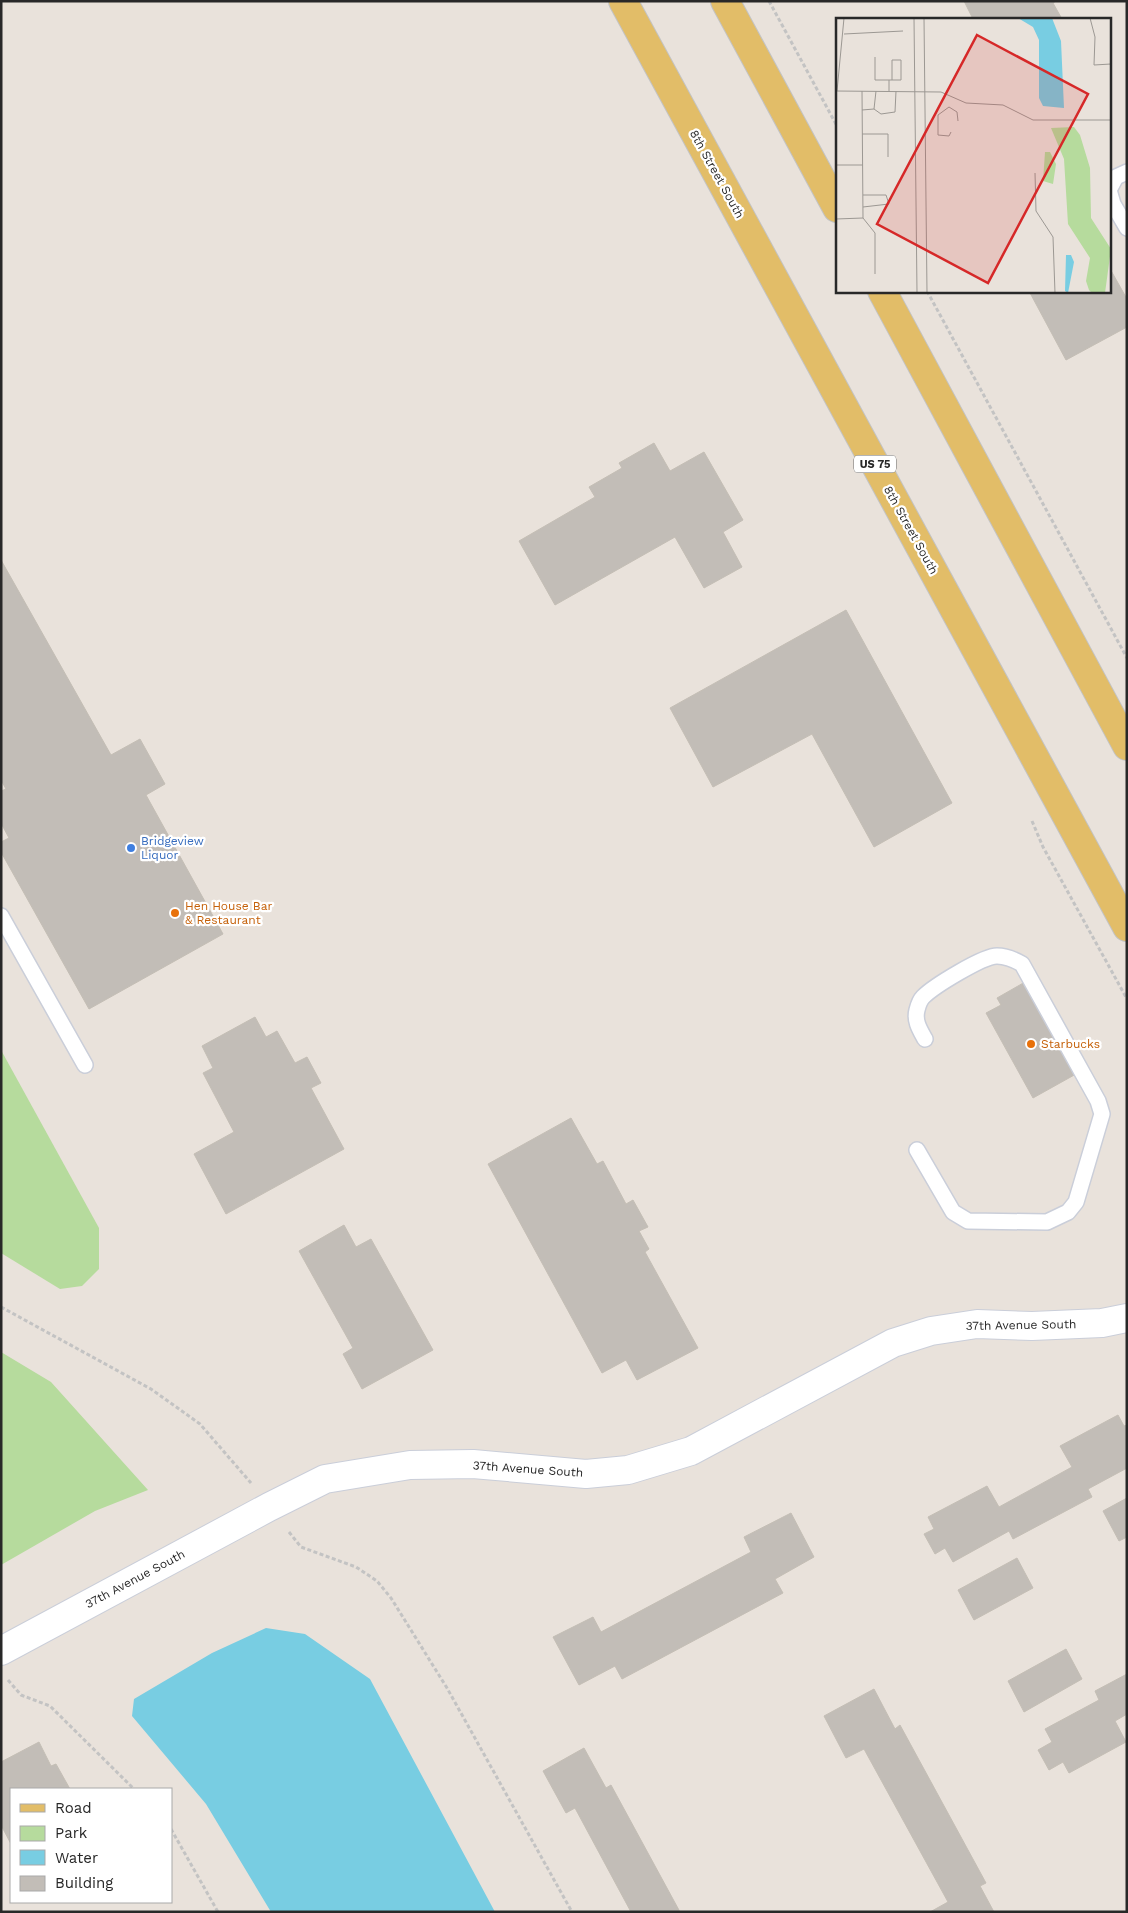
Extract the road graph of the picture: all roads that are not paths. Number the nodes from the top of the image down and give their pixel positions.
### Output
1 (623, 1) edge
2 (725, 1) edge
3 (1127, 172) edge
4 (1110, 188) edge
5 (1110, 194) edge
6 (836, 206) edge
7 (1127, 228) edge
8 (883, 292) edge
9 (1127, 746) edge
10 (1, 916) edge
11 (1127, 927) edge
12 (924, 1039) dead end
13 (85, 1065) dead end
14 (917, 1150) dead end
15 (1127, 1318) edge
16 (1, 1652) edge

1 - 11 main road, 8th Street South / US 75
2 - 6 main road
3 - 4 lane
5 - 7 lane
8 - 9 main road
10 - 13 lane
12 - 14 lane
15 - 16 street, 37th Avenue South

